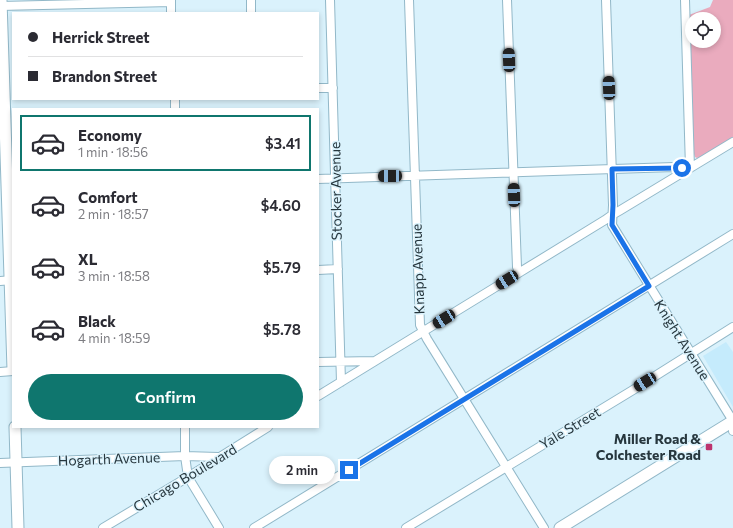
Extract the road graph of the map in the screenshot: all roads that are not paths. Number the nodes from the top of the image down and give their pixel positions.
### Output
1 (251, 0) edge
2 (330, 0) edge
3 (409, 0) edge
4 (507, 0) edge
5 (606, 0) edge
6 (684, 0) edge
7 (171, 1) edge
8 (1, 4) edge
9 (171, 12) edge
10 (251, 12) edge
11 (319, 88) edge
12 (333, 88) junction
13 (6, 98) edge
14 (733, 142) edge
15 (690, 168) junction
16 (612, 169) junction
17 (513, 173) junction
18 (414, 176) junction
19 (335, 178) junction
20 (319, 179) edge
21 (6, 190) edge
22 (612, 215) junction
23 (733, 234) edge
24 (338, 269) junction
25 (319, 270) edge
26 (519, 272) junction
27 (8, 280) edge
28 (649, 286) junction
29 (733, 327) edge
30 (423, 332) junction
31 (12, 352) edge
32 (690, 354) junction
33 (341, 361) junction
34 (374, 361) junction
35 (319, 362) edge
36 (12, 370) edge
37 (0, 372) edge
38 (341, 382) junction
39 (319, 395) edge
40 (464, 399) junction
41 (733, 421) edge
42 (15, 428) edge
43 (185, 428) edge
44 (266, 428) edge
45 (733, 431) edge
46 (185, 456) junction
47 (218, 458) junction
48 (0, 462) edge
49 (16, 462) junction
50 (506, 467) junction
51 (188, 477) junction
52 (18, 528) edge
53 (102, 528) edge
54 (219, 528) edge
55 (254, 528) edge
56 (406, 528) edge
57 (544, 528) edge
58 (560, 528) edge

1 - 10 street
2 - 12 street, Stocker Avenue
3 - 18 street, Knapp Avenue
4 - 17 street
5 - 16 street, Knight Avenue
6 - 15 street
7 - 8 street
7 - 9 street
8 - 13 main road
11 - 12 street
12 - 19 street, Stocker Avenue
13 - 21 main road
14 - 15 street
15 - 16 street
15 - 22 street
16 - 17 street
16 - 22 street, Knight Avenue
17 - 18 street
17 - 26 street
18 - 19 street
18 - 30 street, Knapp Avenue
19 - 20 street
19 - 24 street, Stocker Avenue
21 - 27 main road
22 - 26 street
22 - 28 street, Knight Avenue
23 - 28 street
24 - 25 street
24 - 33 street, Stocker Avenue
26 - 30 street
27 - 31 main road
28 - 32 street, Knight Avenue
28 - 40 street
29 - 32 street, Yale Street
30 - 34 street
30 - 40 street, Knapp Avenue
32 - 41 street, Knight Avenue
32 - 50 street, Yale Street
33 - 34 street
33 - 35 street
33 - 38 street, Stocker Avenue
34 - 38 street
36 - 37 street
38 - 39 street
40 - 50 street, Knapp Avenue
40 - 55 street
41 - 45 street
41 - 58 main road
42 - 49 main road
43 - 46 street
44 - 47 street, Chicago Boulevard
46 - 47 street, Hogarth Avenue
46 - 49 street, Hogarth Avenue
46 - 51 street
47 - 51 street, Chicago Boulevard
48 - 49 street, Hogarth Avenue
49 - 52 main road
50 - 56 street, Yale Street
50 - 57 street, Knapp Avenue
51 - 53 street, Chicago Boulevard
51 - 54 street

